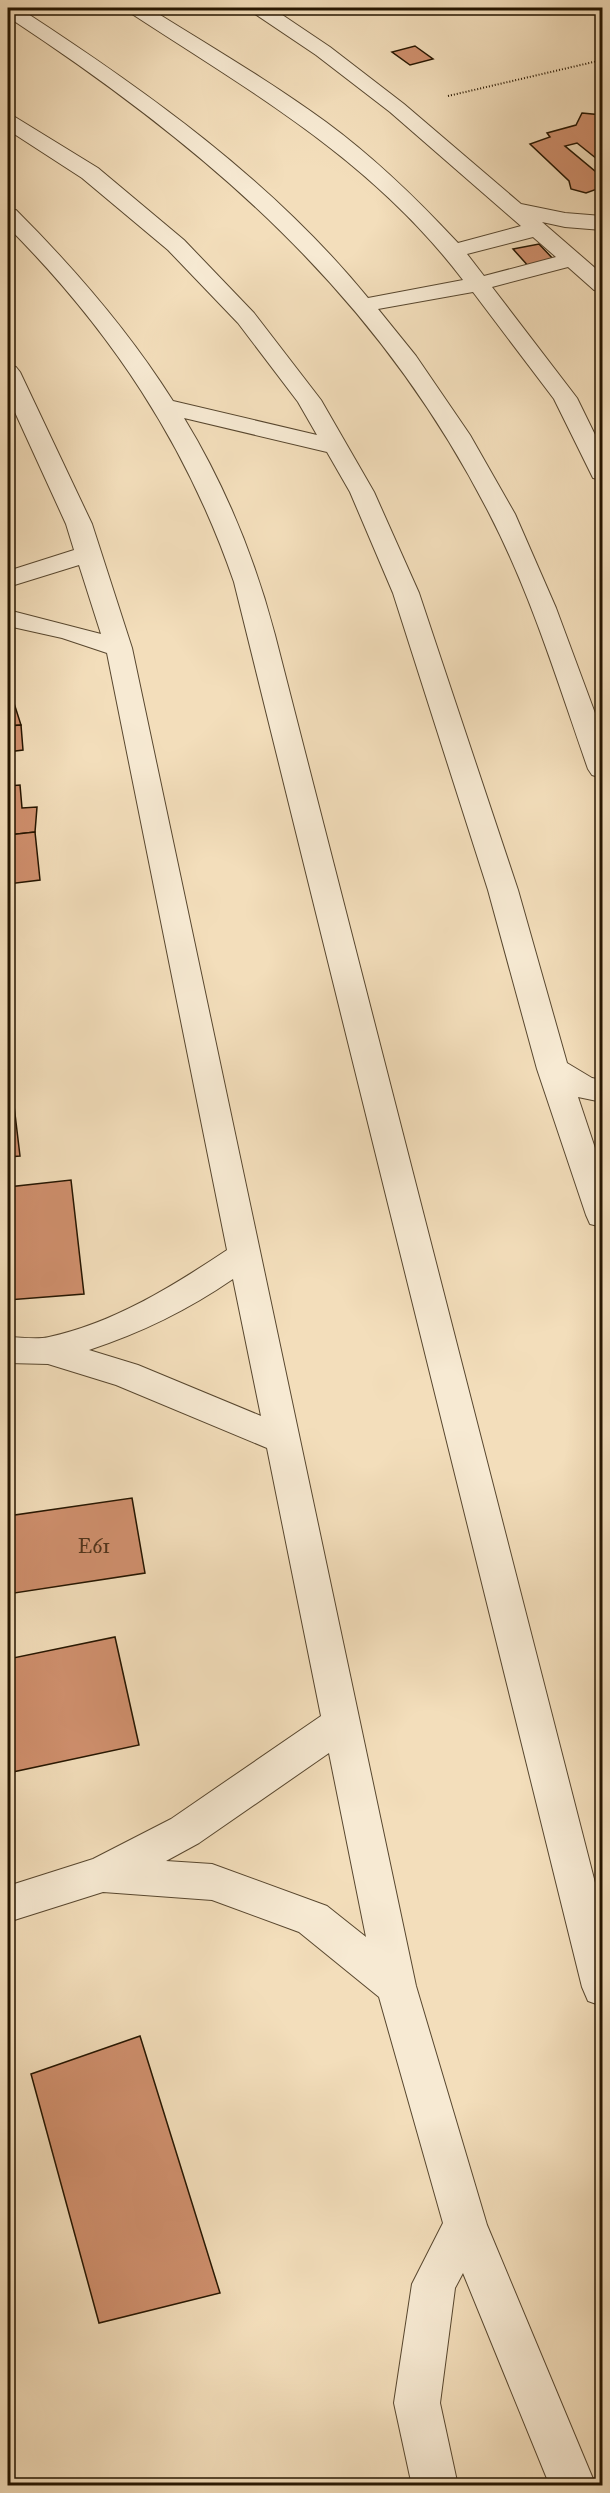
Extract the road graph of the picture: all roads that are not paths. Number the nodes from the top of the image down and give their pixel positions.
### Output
1 (136, 8) edge
2 (259, 8) edge
3 (8, 9) edge
4 (8, 121) edge
5 (514, 209) junction
6 (8, 215) edge
7 (603, 223) edge
8 (537, 229) junction
9 (453, 251) junction
10 (572, 259) junction
11 (479, 284) junction
12 (603, 285) edge
13 (364, 305) junction
14 (8, 372) edge
15 (165, 406) junction
16 (336, 447) junction
17 (603, 473) edge
18 (90, 553) junction
19 (8, 579) edge
20 (8, 618) edge
21 (119, 648) junction
22 (603, 769) edge
23 (553, 1069) junction
24 (603, 1091) edge
25 (603, 1215) edge
26 (244, 1255) junction
27 (8, 1350) edge
28 (48, 1351) junction
29 (283, 1440) junction
30 (341, 1723) junction
31 (103, 1874) junction
32 (8, 1904) edge
33 (396, 1986) junction
34 (603, 1987) edge
35 (465, 2225) junction
36 (435, 2486) edge
37 (573, 2486) edge

1 - 9 street
2 - 5 street
3 - 13 street
4 - 16 street
5 - 7 street
5 - 8 street
6 - 15 street
8 - 9 street
8 - 10 street
9 - 11 street
10 - 11 street
10 - 12 street
11 - 13 street
11 - 17 street
13 - 22 street
14 - 18 street
15 - 16 street
15 - 34 street
16 - 23 street
18 - 19 street
18 - 21 street
20 - 21 street
21 - 26 street
23 - 24 street
23 - 25 street
26 - 28 street
26 - 29 street
27 - 28 street
28 - 29 street
29 - 30 street
30 - 31 street
30 - 33 street
31 - 32 street
31 - 33 street
33 - 35 street
35 - 36 street
35 - 37 street

